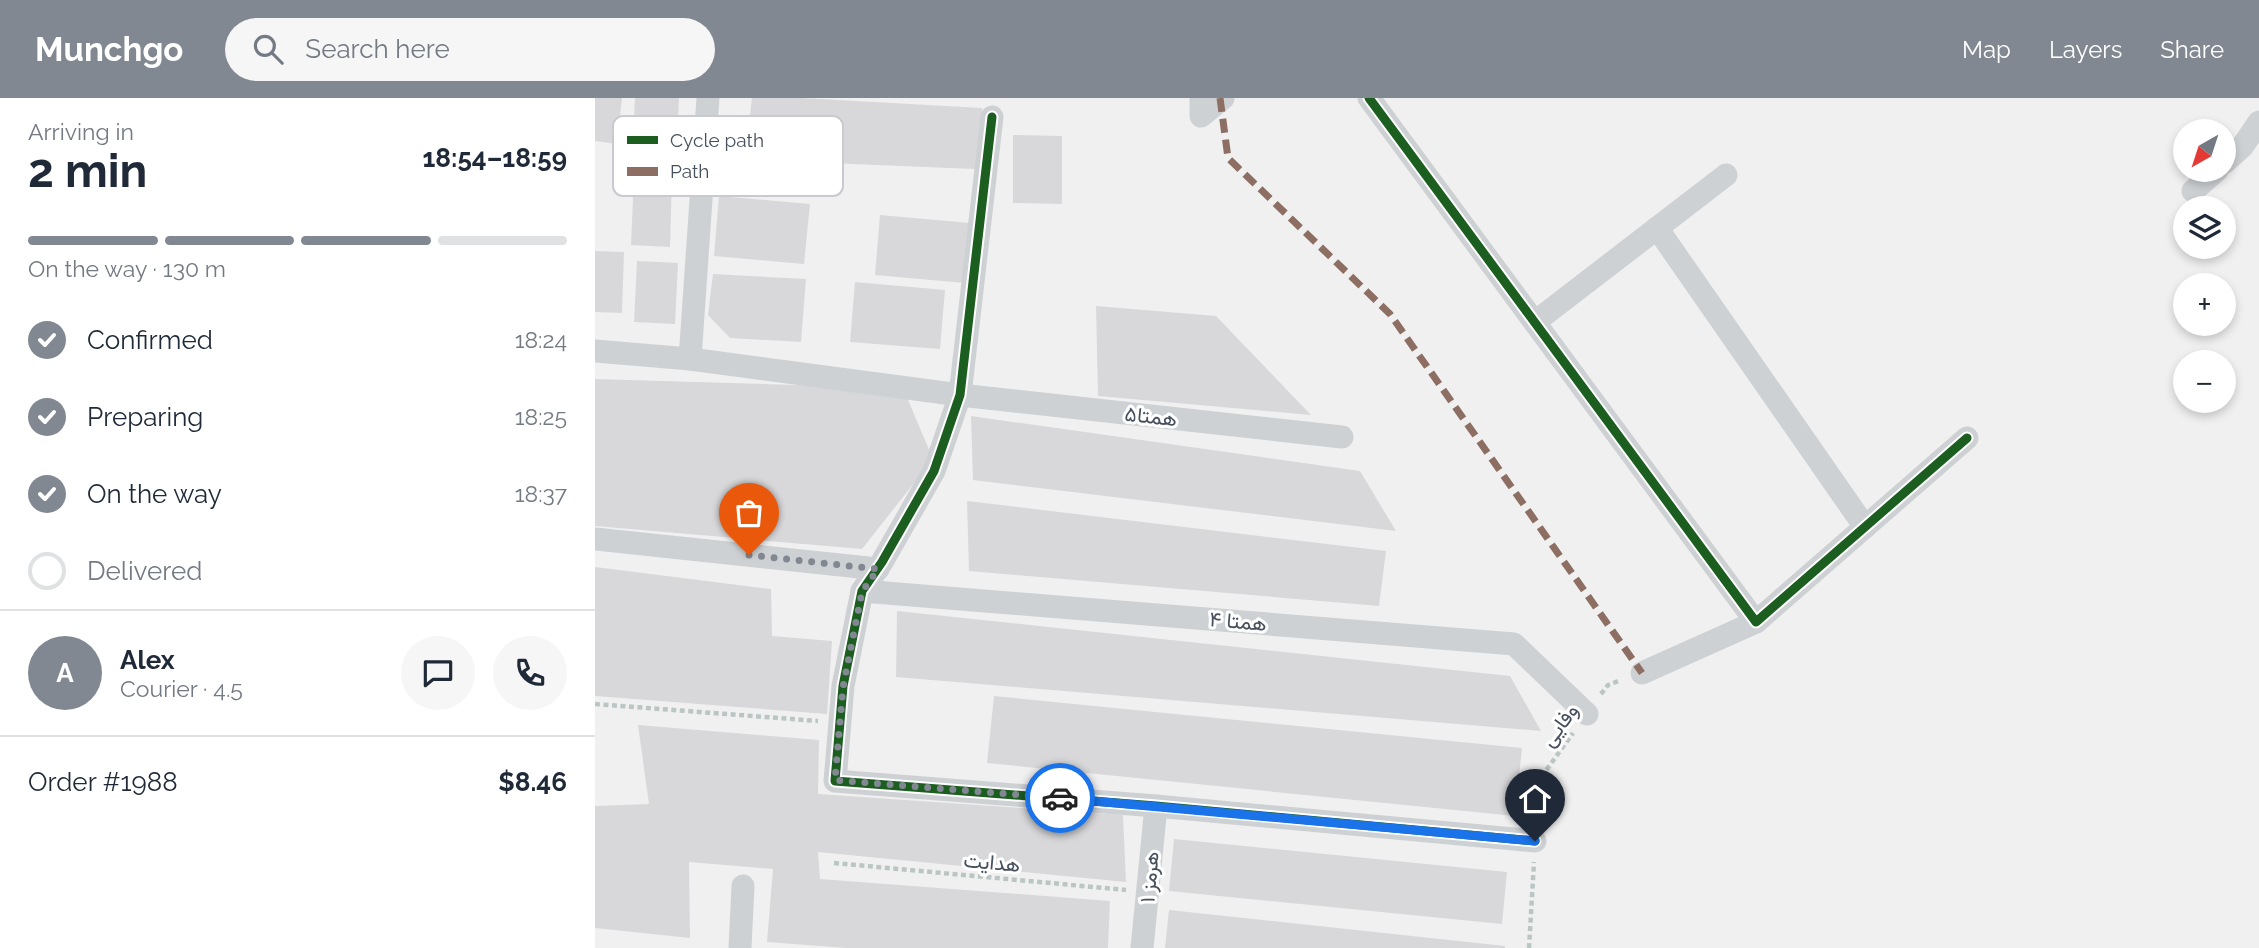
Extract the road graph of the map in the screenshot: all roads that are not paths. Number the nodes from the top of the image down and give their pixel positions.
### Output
1 (708, 98) edge
2 (1201, 98) edge
3 (1223, 98) edge
4 (1369, 98) edge
5 (707, 116) edge
6 (992, 117) dead end
7 (2259, 122) edge
8 (2237, 151) edge
9 (1726, 175) dead end
10 (2203, 182) edge
11 (2193, 191) dead end
12 (701, 196) edge
13 (1657, 228) junction
14 (1535, 322) junction
15 (595, 351) edge
16 (690, 359) junction
17 (960, 395) junction
18 (1342, 437) dead end
19 (1967, 438) dead end
20 (1865, 527) junction
21 (595, 539) edge
22 (878, 569) junction
23 (862, 592) junction
24 (1756, 622) junction
25 (1642, 673) road end
26 (1587, 714) road end
27 (1156, 806) junction
28 (1535, 841) road end
29 (743, 886) dead end
30 (740, 948) edge
31 (1142, 948) edge

1 - 5 street
2 - 3 street
4 - 14 street
6 - 17 street
7 - 8 street
9 - 13 street
10 - 11 street
12 - 16 street
13 - 14 street
13 - 20 street
14 - 24 street
15 - 16 street, همتا۵
16 - 17 street, همتا۵
17 - 18 street, همتا۵
17 - 22 street
19 - 20 street
20 - 24 street
21 - 22 street
22 - 23 street
23 - 26 street, همتا ۴
23 - 27 street
24 - 25 street
27 - 28 street
27 - 31 street, هرمز ۱
29 - 30 street

